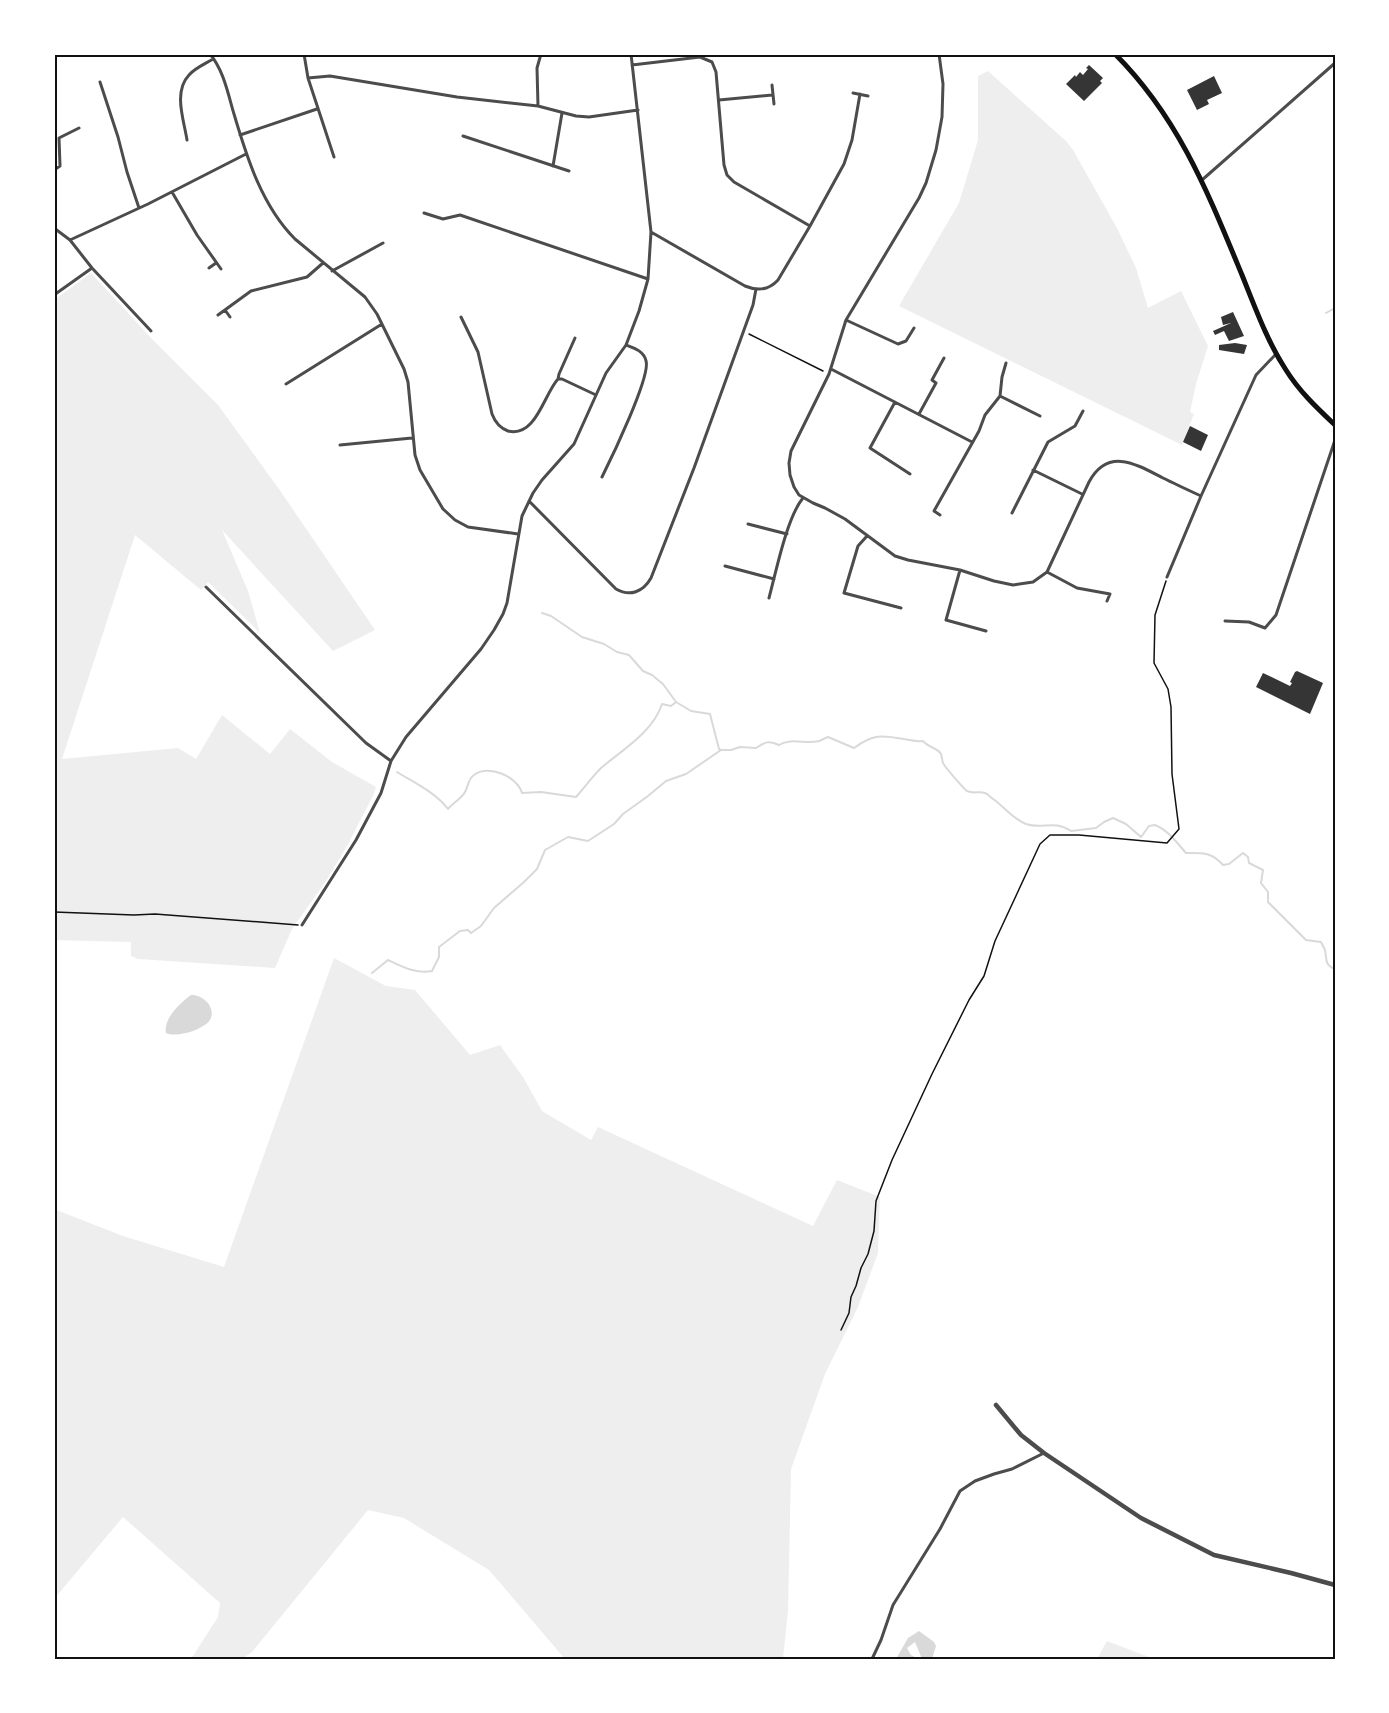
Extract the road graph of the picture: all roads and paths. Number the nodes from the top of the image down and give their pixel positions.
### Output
1 (210, 54) edge
2 (304, 54) edge
3 (541, 54) edge
4 (632, 54) edge
5 (939, 54) edge
6 (1115, 54) edge
7 (214, 58) junction
8 (1335, 63) edge
9 (632, 65) junction
10 (308, 78) junction
11 (100, 82) dead end
12 (772, 85) dead end
13 (853, 93) dead end
14 (860, 94) junction
15 (772, 95) junction
16 (868, 96) dead end
17 (718, 100) junction
18 (774, 104) dead end
19 (538, 106) junction
20 (317, 109) junction
21 (638, 110) junction
22 (562, 113) junction
23 (80, 128) dead end
24 (240, 135) junction
25 (463, 136) dead end
26 (188, 140) dead end
27 (246, 154) junction
28 (334, 158) dead end
29 (554, 166) junction
30 (54, 170) edge
31 (569, 171) dead end
32 (1201, 181) junction
33 (172, 192) junction
34 (140, 208) junction
35 (424, 213) dead end
36 (810, 226) junction
37 (54, 228) edge
38 (651, 232) junction
39 (70, 240) junction
40 (383, 243) dead end
41 (216, 263) junction
42 (323, 263) junction
43 (92, 268) junction
44 (209, 268) dead end
45 (221, 269) dead end
46 (333, 271) junction
47 (648, 279) junction
48 (756, 289) junction
49 (54, 295) edge
50 (225, 310) junction
51 (218, 315) dead end
52 (230, 316) dead end
53 (461, 317) dead end
54 (846, 321) junction
55 (382, 324) junction
56 (914, 328) dead end
57 (151, 331) dead end
58 (743, 331) junction
59 (575, 338) dead end
60 (626, 345) junction
61 (1276, 354) junction
62 (944, 358) dead end
63 (1006, 363) dead end
64 (831, 369) junction
65 (829, 374) junction
66 (558, 379) junction
67 (286, 384) dead end
68 (596, 394) junction
69 (1000, 396) junction
70 (895, 402) junction
71 (1083, 411) dead end
72 (919, 415) junction
73 (1040, 416) dead end
74 (1335, 425) edge
75 (412, 438) junction
76 (1335, 440) edge
77 (972, 442) junction
78 (340, 445) dead end
79 (1033, 470) junction
80 (910, 474) dead end
81 (603, 477) dead end
82 (1083, 494) junction
83 (1201, 496) junction
84 (803, 498) junction
85 (529, 501) junction
86 (1012, 513) dead end
87 (940, 515) dead end
88 (748, 524) dead end
89 (518, 534) junction
90 (787, 534) junction
91 (867, 536) junction
92 (725, 566) dead end
93 (960, 570) junction
94 (1047, 572) junction
95 (1167, 578) joint
96 (774, 579) junction
97 (206, 587) dead end
98 (769, 598) dead end
99 (1107, 601) dead end
100 (901, 608) dead end
101 (1225, 621) dead end
102 (986, 631) dead end
103 (391, 761) junction
104 (54, 912) edge
105 (302, 925) joint
106 (841, 1330) dead end
107 (996, 1405) dead end
108 (1044, 1453) junction
109 (1335, 1585) edge
110 (872, 1659) edge

1 - 7 street
2 - 10 street
3 - 19 street
4 - 9 street
5 - 54 street
6 - 32 highway
7 - 24 street
7 - 26 street
8 - 32 street
9 - 17 street
9 - 21 street
10 - 19 street
10 - 20 street
11 - 34 street
12 - 15 street
13 - 14 street
14 - 16 street
14 - 36 street
15 - 17 street
15 - 18 street
17 - 36 street
19 - 22 street
20 - 24 street
20 - 28 street
21 - 22 street
21 - 38 street
22 - 29 street
23 - 30 street
24 - 27 street
25 - 29 street
27 - 33 street
27 - 42 street
29 - 31 street
32 - 61 highway
33 - 34 street
33 - 41 street
34 - 39 street
35 - 47 street
36 - 48 street
37 - 39 street
38 - 47 street
38 - 48 street
39 - 43 street
40 - 46 street
41 - 44 street
41 - 45 street
42 - 46 street
42 - 50 street
43 - 49 street
43 - 57 street
46 - 55 street
47 - 60 street
48 - 58 street
50 - 51 street
50 - 52 street
53 - 66 street
54 - 56 street
54 - 64 street
55 - 67 street
55 - 75 street
58 - 65 path
58 - 85 street
59 - 66 street
60 - 68 street
60 - 81 street
61 - 74 highway
61 - 83 street
62 - 72 street
63 - 69 street
64 - 65 street
64 - 70 street
65 - 84 street
66 - 68 street
68 - 85 street
69 - 73 street
69 - 77 street
70 - 72 street
70 - 80 street
71 - 79 street
72 - 77 street
75 - 78 street
75 - 89 street
76 - 101 street
77 - 87 street
79 - 82 street
79 - 86 street
82 - 83 street
82 - 94 street
83 - 95 street
84 - 90 street
84 - 91 street
85 - 89 street
88 - 90 street
89 - 103 street
90 - 96 street
91 - 93 street
91 - 100 street
92 - 96 street
93 - 94 street
93 - 102 street
94 - 99 street
95 - 106 path
96 - 98 street
97 - 103 street
103 - 105 street
104 - 105 path
107 - 108 street
108 - 109 street
108 - 110 street

